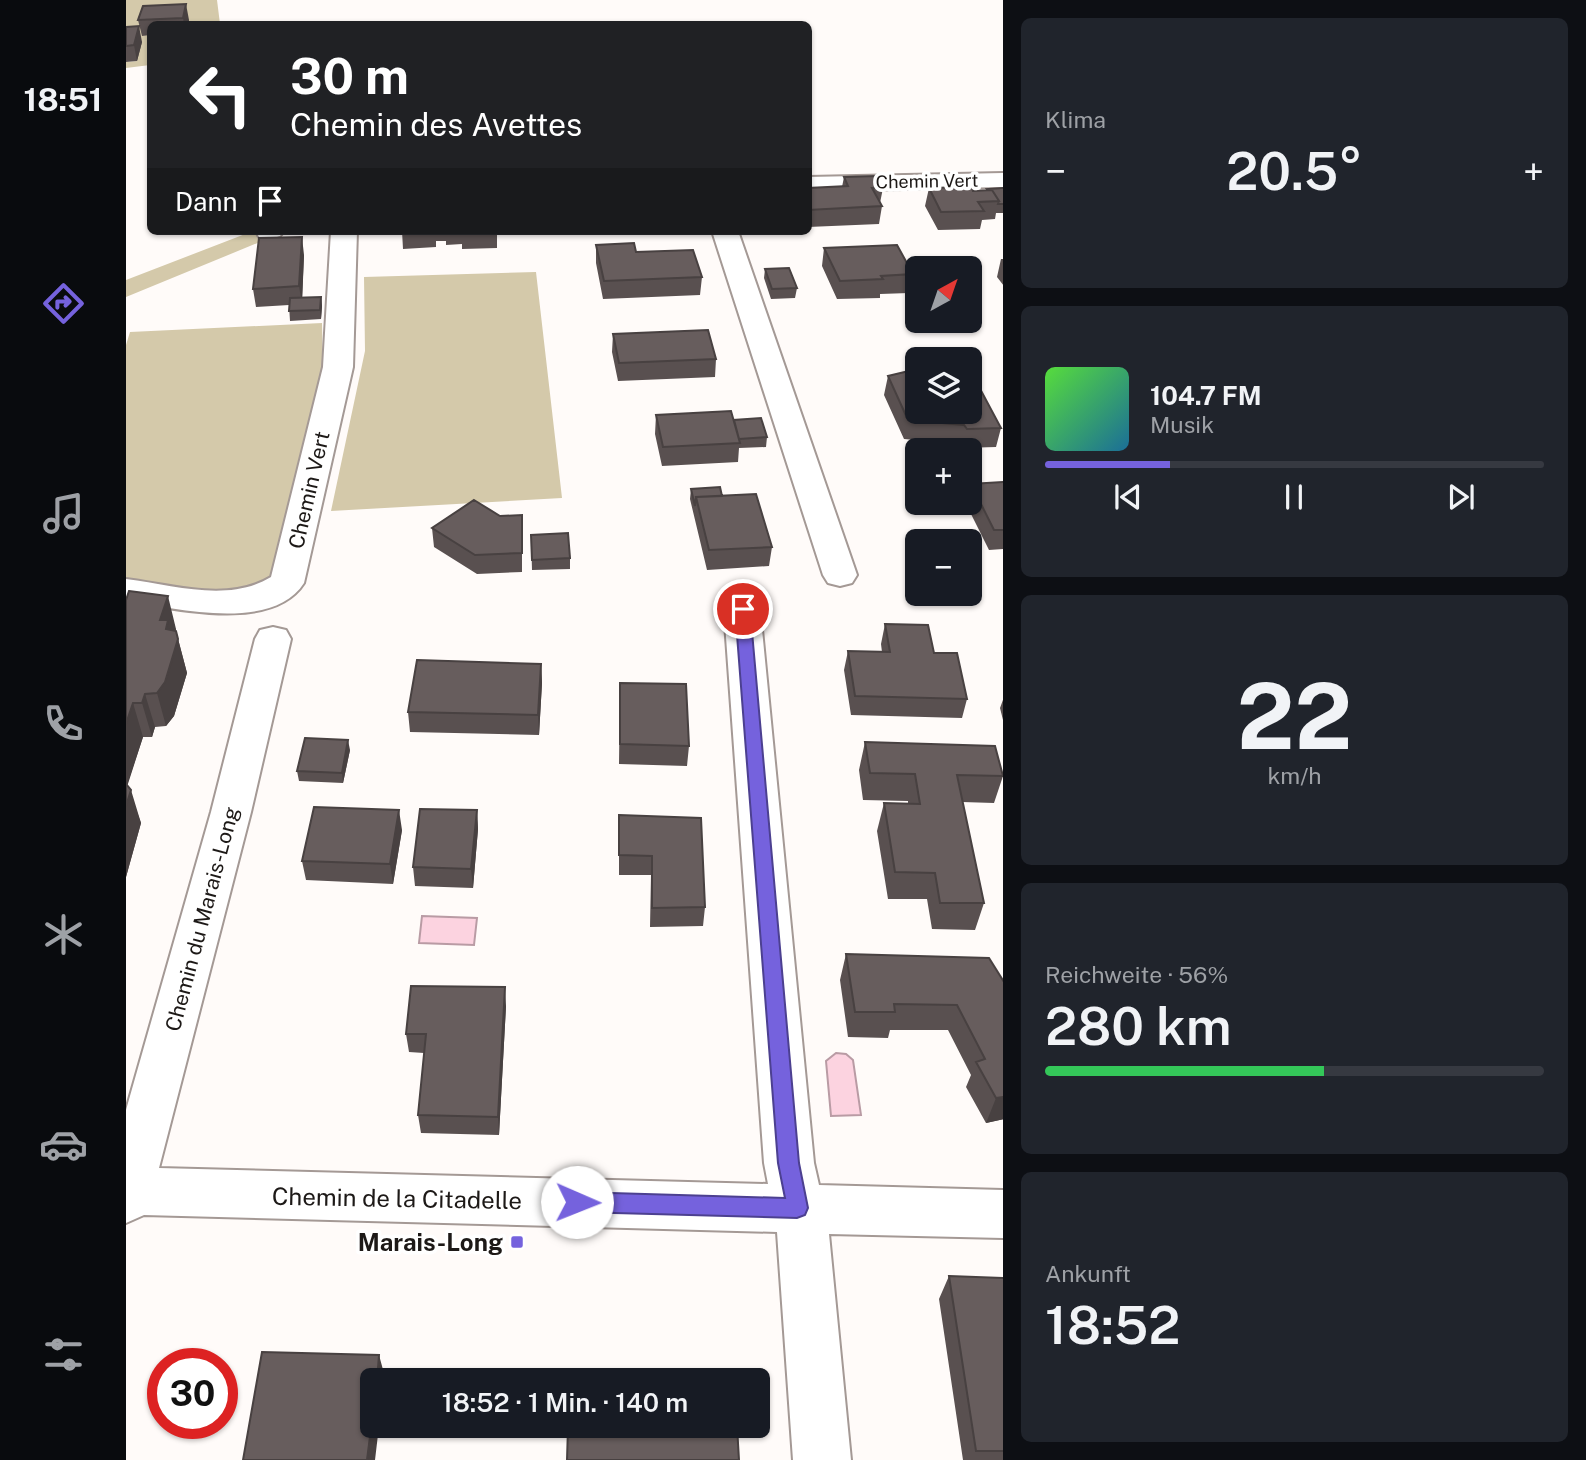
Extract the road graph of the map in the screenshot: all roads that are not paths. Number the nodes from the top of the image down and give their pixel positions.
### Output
1 (1003, 180) edge
2 (812, 184) edge
3 (344, 235) edge
4 (726, 235) edge
5 (840, 575) dead end
6 (126, 590) edge
7 (743, 609) dead end
8 (273, 639) dead end
9 (127, 1193) edge
10 (797, 1208) junction
11 (1003, 1214) edge
12 (822, 1460) edge

1 - 2 street, Chemin Vert
3 - 6 street, Chemin Vert
4 - 5 street
7 - 10 street
8 - 9 street, Chemin du Marais-Long
9 - 10 street, Chemin de la Citadelle
10 - 11 street, Chemin de la Citadelle
10 - 12 street

